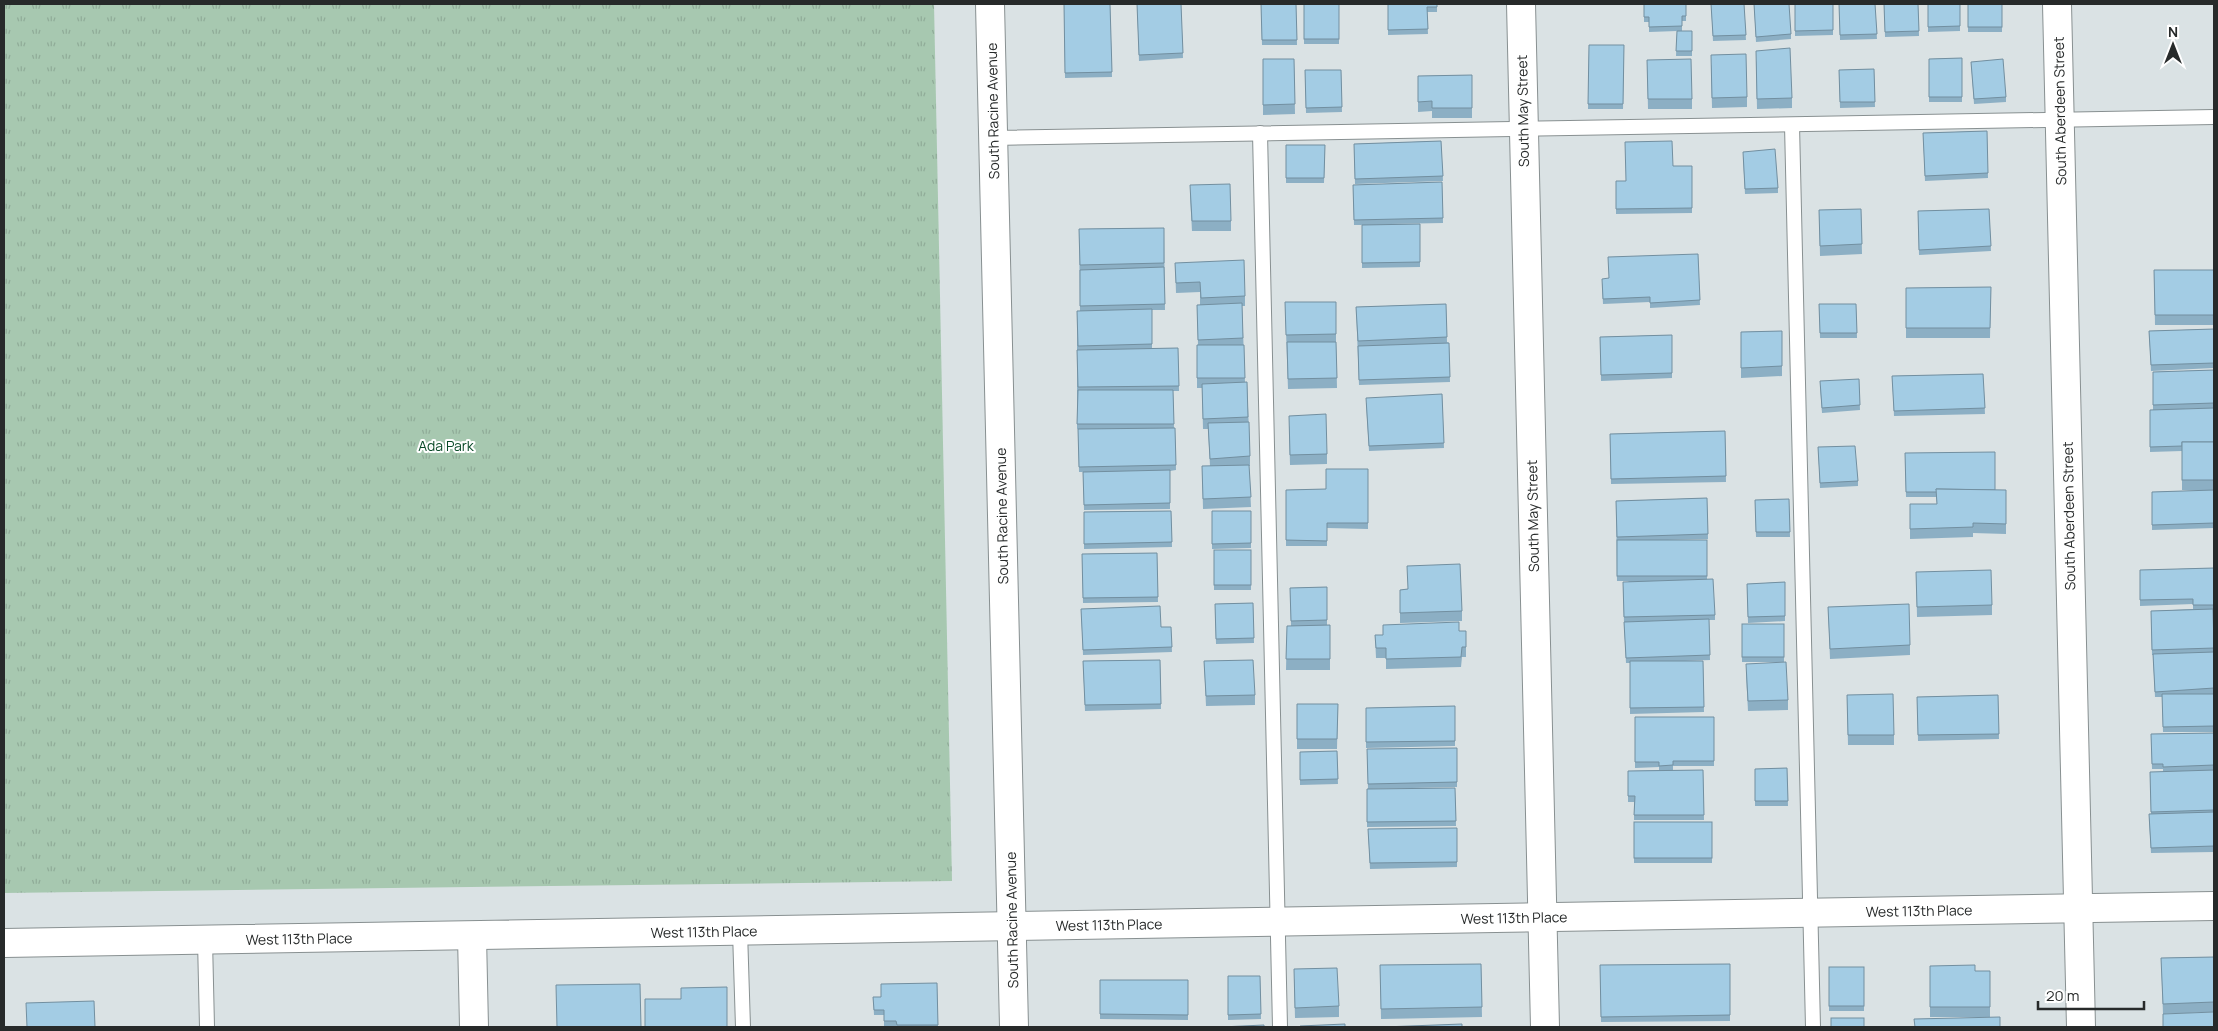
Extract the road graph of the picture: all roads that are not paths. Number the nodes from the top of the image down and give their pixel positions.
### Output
1 (990, 4) edge
2 (1520, 4) edge
3 (2057, 4) edge
4 (2214, 117) edge
5 (2060, 120) junction
6 (1792, 125) junction
7 (1524, 129) junction
8 (1260, 133) junction
9 (993, 138) junction
10 (2214, 906) edge
11 (2078, 908) junction
12 (1810, 913) junction
13 (1542, 917) junction
14 (1277, 922) junction
15 (1012, 927) junction
16 (740, 931) junction
17 (472, 936) junction
18 (204, 940) junction
19 (4, 943) edge
20 (207, 1027) edge
21 (474, 1027) edge
22 (743, 1027) edge
23 (1014, 1027) edge
24 (1280, 1027) edge
25 (1545, 1027) edge
26 (1813, 1027) edge
27 (2081, 1027) edge

1 - 9 street, South Racine Avenue
2 - 7 street, South May Street
3 - 5 street, South Aberdeen Street
4 - 5 lane
5 - 6 lane
5 - 11 street, South Aberdeen Street
6 - 7 lane
6 - 12 lane
7 - 8 lane
7 - 13 street, South May Street
8 - 9 lane
8 - 14 lane
9 - 15 street, South Racine Avenue
10 - 11 street, West 113th Place
11 - 12 street, West 113th Place
11 - 27 street, South Aberdeen Street
12 - 13 street, West 113th Place
12 - 26 lane
13 - 14 street, West 113th Place
13 - 25 street, South May Street
14 - 15 street, West 113th Place
14 - 24 lane
15 - 16 street, West 113th Place
15 - 23 street, South Racine Avenue
16 - 17 street, West 113th Place
16 - 22 lane
17 - 18 street, West 113th Place
17 - 21 street
18 - 19 street, West 113th Place
18 - 20 lane

